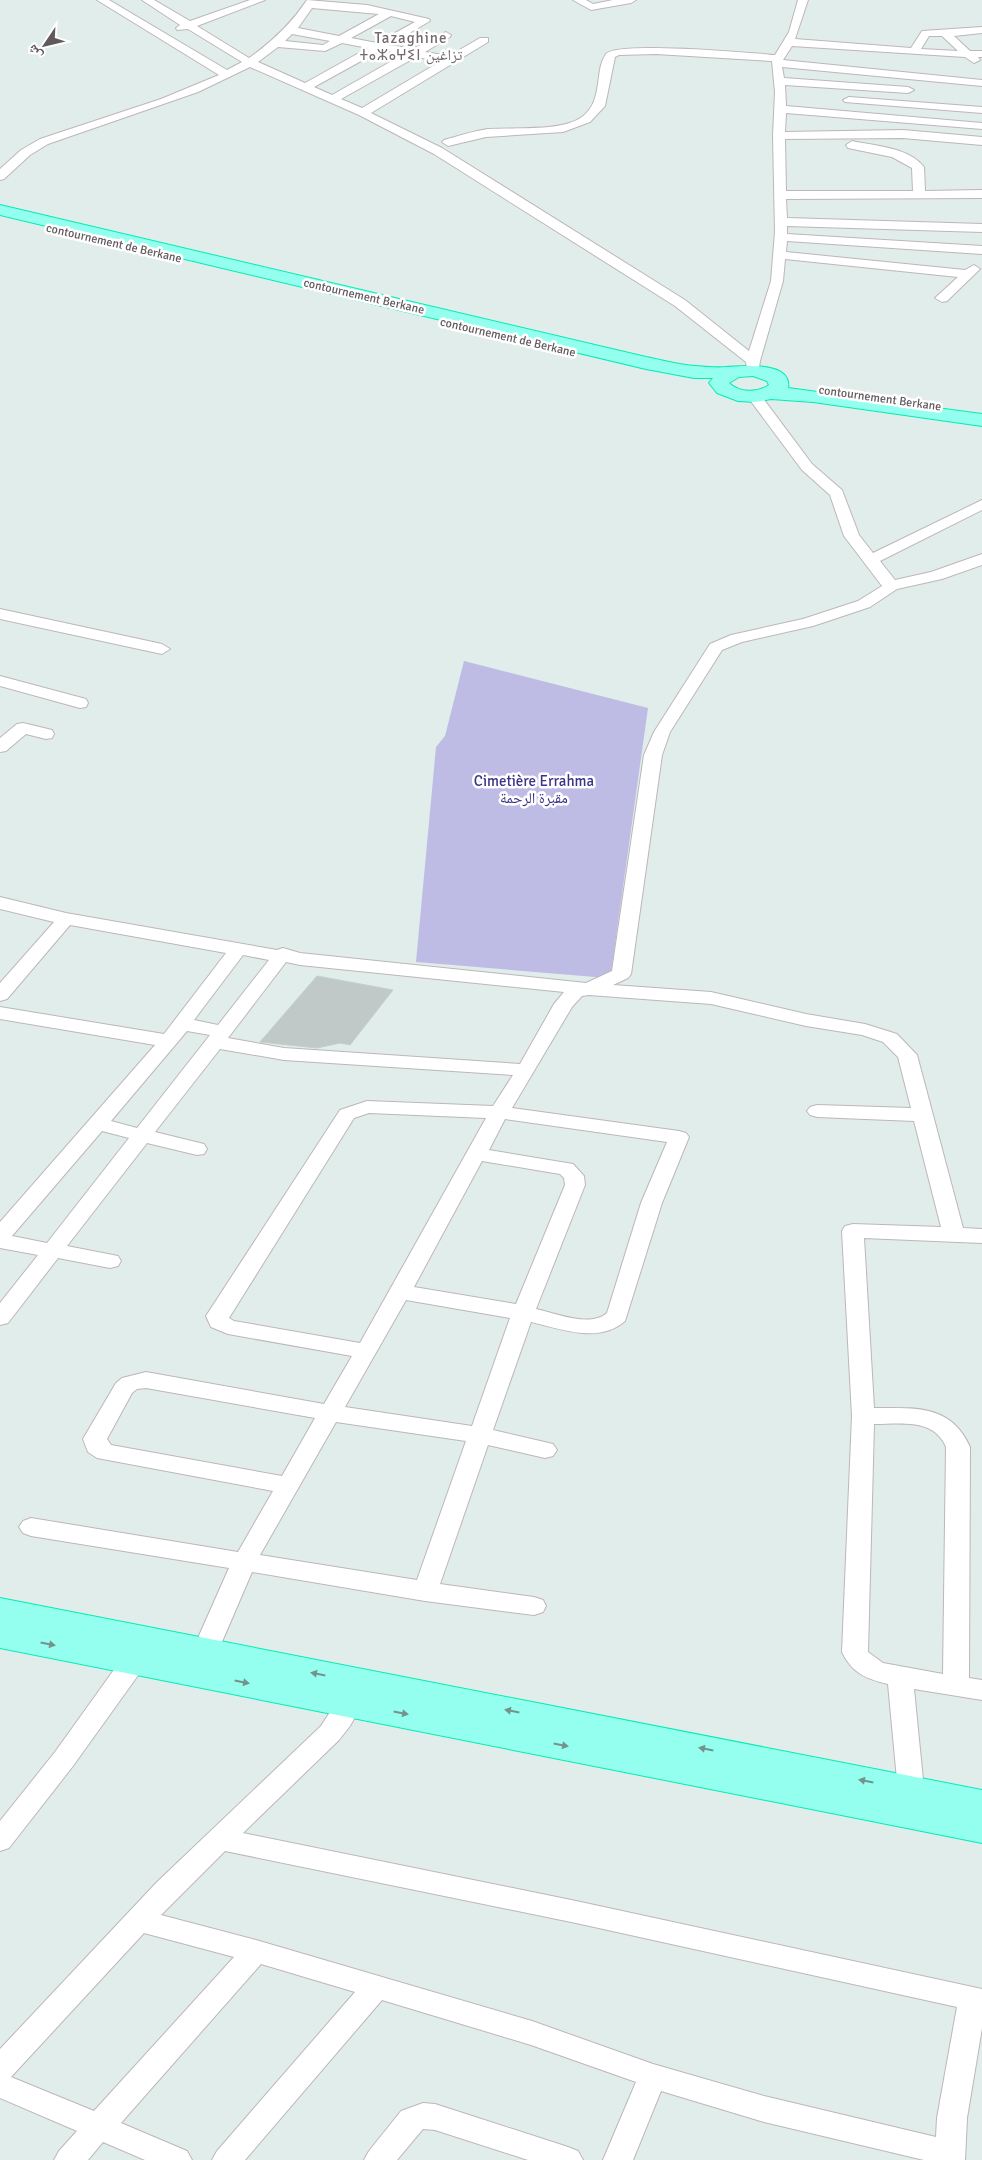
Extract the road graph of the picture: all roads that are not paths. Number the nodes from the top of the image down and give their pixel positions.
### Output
1 (102, 0) edge
2 (147, 0) edge
3 (260, 0) edge
4 (578, 0) edge
5 (631, 0) edge
6 (803, 0) edge
7 (310, 3) edge
8 (389, 13) junction
9 (190, 25) junction
10 (289, 30) junction
11 (982, 30) edge
12 (945, 33) junction
13 (161, 35) junction
14 (446, 35) dead end
15 (791, 37) junction
16 (344, 39) junction
17 (484, 40) dead end
18 (890, 40) dead end
19 (276, 44) junction
20 (381, 46) junction
21 (914, 52) junction
22 (417, 53) junction
23 (976, 55) edge
24 (452, 60) junction
25 (776, 60) junction
26 (250, 62) junction
27 (906, 64) dead end
28 (924, 65) dead end
29 (981, 68) edge
30 (226, 74) junction
31 (944, 80) junction
32 (780, 81) junction
33 (982, 83) edge
34 (306, 87) junction
35 (916, 91) dead end
36 (333, 99) junction
37 (839, 99) dead end
38 (935, 107) junction
39 (780, 109) junction
40 (982, 110) edge
41 (363, 113) junction
42 (931, 121) junction
43 (982, 126) edge
44 (924, 136) junction
45 (982, 140) edge
46 (448, 142) dead end
47 (779, 142) junction
48 (852, 145) junction
49 (982, 150) edge
50 (0, 176) edge
51 (780, 194) junction
52 (919, 194) junction
53 (982, 194) edge
54 (0, 210) edge
55 (0, 216) edge
56 (781, 222) junction
57 (982, 228) edge
58 (780, 236) junction
59 (982, 250) edge
60 (779, 255) junction
61 (977, 267) edge
62 (942, 298) dead end
63 (753, 366) junction
64 (726, 381) junction
65 (767, 390) junction
66 (982, 413) edge
67 (982, 420) edge
68 (982, 504) edge
69 (982, 558) edge
70 (871, 560) junction
71 (890, 586) junction
72 (0, 614) edge
73 (162, 648) dead end
74 (0, 681) edge
75 (80, 703) dead end
76 (46, 734) dead end
77 (0, 747) edge
78 (0, 903) edge
79 (66, 919) junction
80 (238, 949) junction
81 (283, 954) junction
82 (589, 989) junction
83 (0, 994) edge
84 (0, 1013) edge
85 (182, 1024) junction
86 (220, 1037) junction
87 (170, 1041) junction
88 (526, 1070) junction
89 (818, 1111) dead end
90 (499, 1112) junction
91 (922, 1116) junction
92 (98, 1124) junction
93 (143, 1136) junction
94 (197, 1149) dead end
95 (477, 1154) junction
96 (954, 1234) junction
97 (0, 1236) edge
98 (982, 1236) edge
99 (0, 1241) edge
100 (53, 1251) junction
101 (110, 1261) dead end
102 (400, 1292) junction
103 (523, 1313) junction
104 (0, 1318) edge
105 (365, 1351) junction
106 (329, 1413) junction
107 (863, 1416) junction
108 (478, 1435) junction
109 (545, 1450) dead end
110 (288, 1485) junction
111 (31, 1527) dead end
112 (245, 1560) junction
113 (424, 1592) junction
114 (534, 1606) dead end
115 (0, 1611) edge
116 (0, 1635) edge
117 (134, 1660) junction
118 (200, 1662) junction
119 (900, 1677) junction
120 (956, 1686) junction
121 (982, 1690) edge
122 (355, 1693) junction
123 (911, 1790) junction
124 (982, 1804) edge
125 (982, 1828) edge
126 (219, 1839) junction
127 (0, 1840) edge
128 (139, 1921) junction
129 (256, 1951) junction
130 (376, 1987) junction
131 (977, 2000) edge
132 (0, 2069) edge
133 (653, 2076) junction
134 (0, 2085) edge
135 (98, 2127) junction
136 (949, 2156) edge
137 (69, 2160) edge
138 (177, 2160) edge
139 (227, 2160) edge
140 (379, 2160) edge
141 (568, 2160) edge
142 (618, 2160) edge

1 - 13 street
2 - 9 street
3 - 9 street
4 - 5 street
6 - 15 street
7 - 8 street
7 - 10 street
8 - 16 street
8 - 20 street
9 - 13 street
9 - 26 street
10 - 16 street
10 - 19 street
11 - 12 street
12 - 21 street
12 - 23 street
13 - 30 street
14 - 22 street
15 - 18 street
15 - 21 street
15 - 25 street
16 - 19 street
16 - 20 street
17 - 24 street
19 - 26 street
20 - 22 street
20 - 34 street
21 - 23 street
22 - 24 street
22 - 36 street
23 - 29 street
24 - 41 street
25 - 31 street
25 - 32 street
25 - 46 street
26 - 30 street
26 - 34 street
27 - 28 street
29 - 31 street
30 - 50 street
31 - 33 street
31 - 38 street
32 - 35 street
32 - 39 street
34 - 36 street
36 - 41 street
37 - 38 street
38 - 40 street
38 - 42 street
39 - 42 street
39 - 47 street
41 - 63 street
42 - 43 street
42 - 44 street
44 - 45 street
44 - 47 street
47 - 48 street
47 - 51 street
48 - 49 street
48 - 52 street
51 - 52 street
51 - 56 street
52 - 53 street
54 - 64 highway, contournement Berkane
55 - 64 highway, contournement de Berkane
56 - 57 street
56 - 58 street
58 - 59 street
58 - 60 street
60 - 61 street
60 - 63 street
61 - 62 street
63 - 64 highway
63 - 65 highway
64 - 65 highway
65 - 66 highway, contournement Berkane
65 - 67 highway
65 - 70 street
68 - 70 street
69 - 71 street
70 - 71 street
71 - 82 street
72 - 73 street
74 - 75 street
76 - 77 street
78 - 79 street
79 - 80 street
79 - 83 street
80 - 81 street
80 - 85 street
81 - 82 street
81 - 86 street
82 - 88 street
82 - 91 street
84 - 87 street
85 - 86 street
85 - 87 street
86 - 88 street
86 - 93 street
87 - 92 street
88 - 90 street
89 - 91 street
90 - 95 street
90 - 103 street
90 - 105 street
91 - 96 street
92 - 93 street
92 - 97 street
93 - 94 street
93 - 100 street
95 - 102 street
95 - 103 street
96 - 98 street
96 - 107 street
99 - 100 street
100 - 101 street
100 - 104 street
102 - 103 street
102 - 105 street
103 - 108 street
105 - 106 street
106 - 108 street
106 - 110 street
106 - 110 street
107 - 119 street
107 - 120 street
108 - 109 street
108 - 113 street
110 - 112 street
111 - 112 street
112 - 113 street
112 - 118 street
113 - 114 street
115 - 118 highway
116 -> 117 highway
117 - 118 highway
117 - 127 street
118 - 122 highway
119 - 120 street
119 - 123 street
120 - 121 street
123 -> 122 highway
122 -> 125 highway
122 - 126 street
123 - 124 highway
126 - 128 street
126 - 131 street
128 - 129 street
128 - 132 street
129 - 130 street
129 - 135 street
130 - 133 street
130 - 139 street
131 - 136 street
133 - 136 street
133 - 142 street
134 - 135 street
135 - 137 street
135 - 138 street
140 - 141 street

